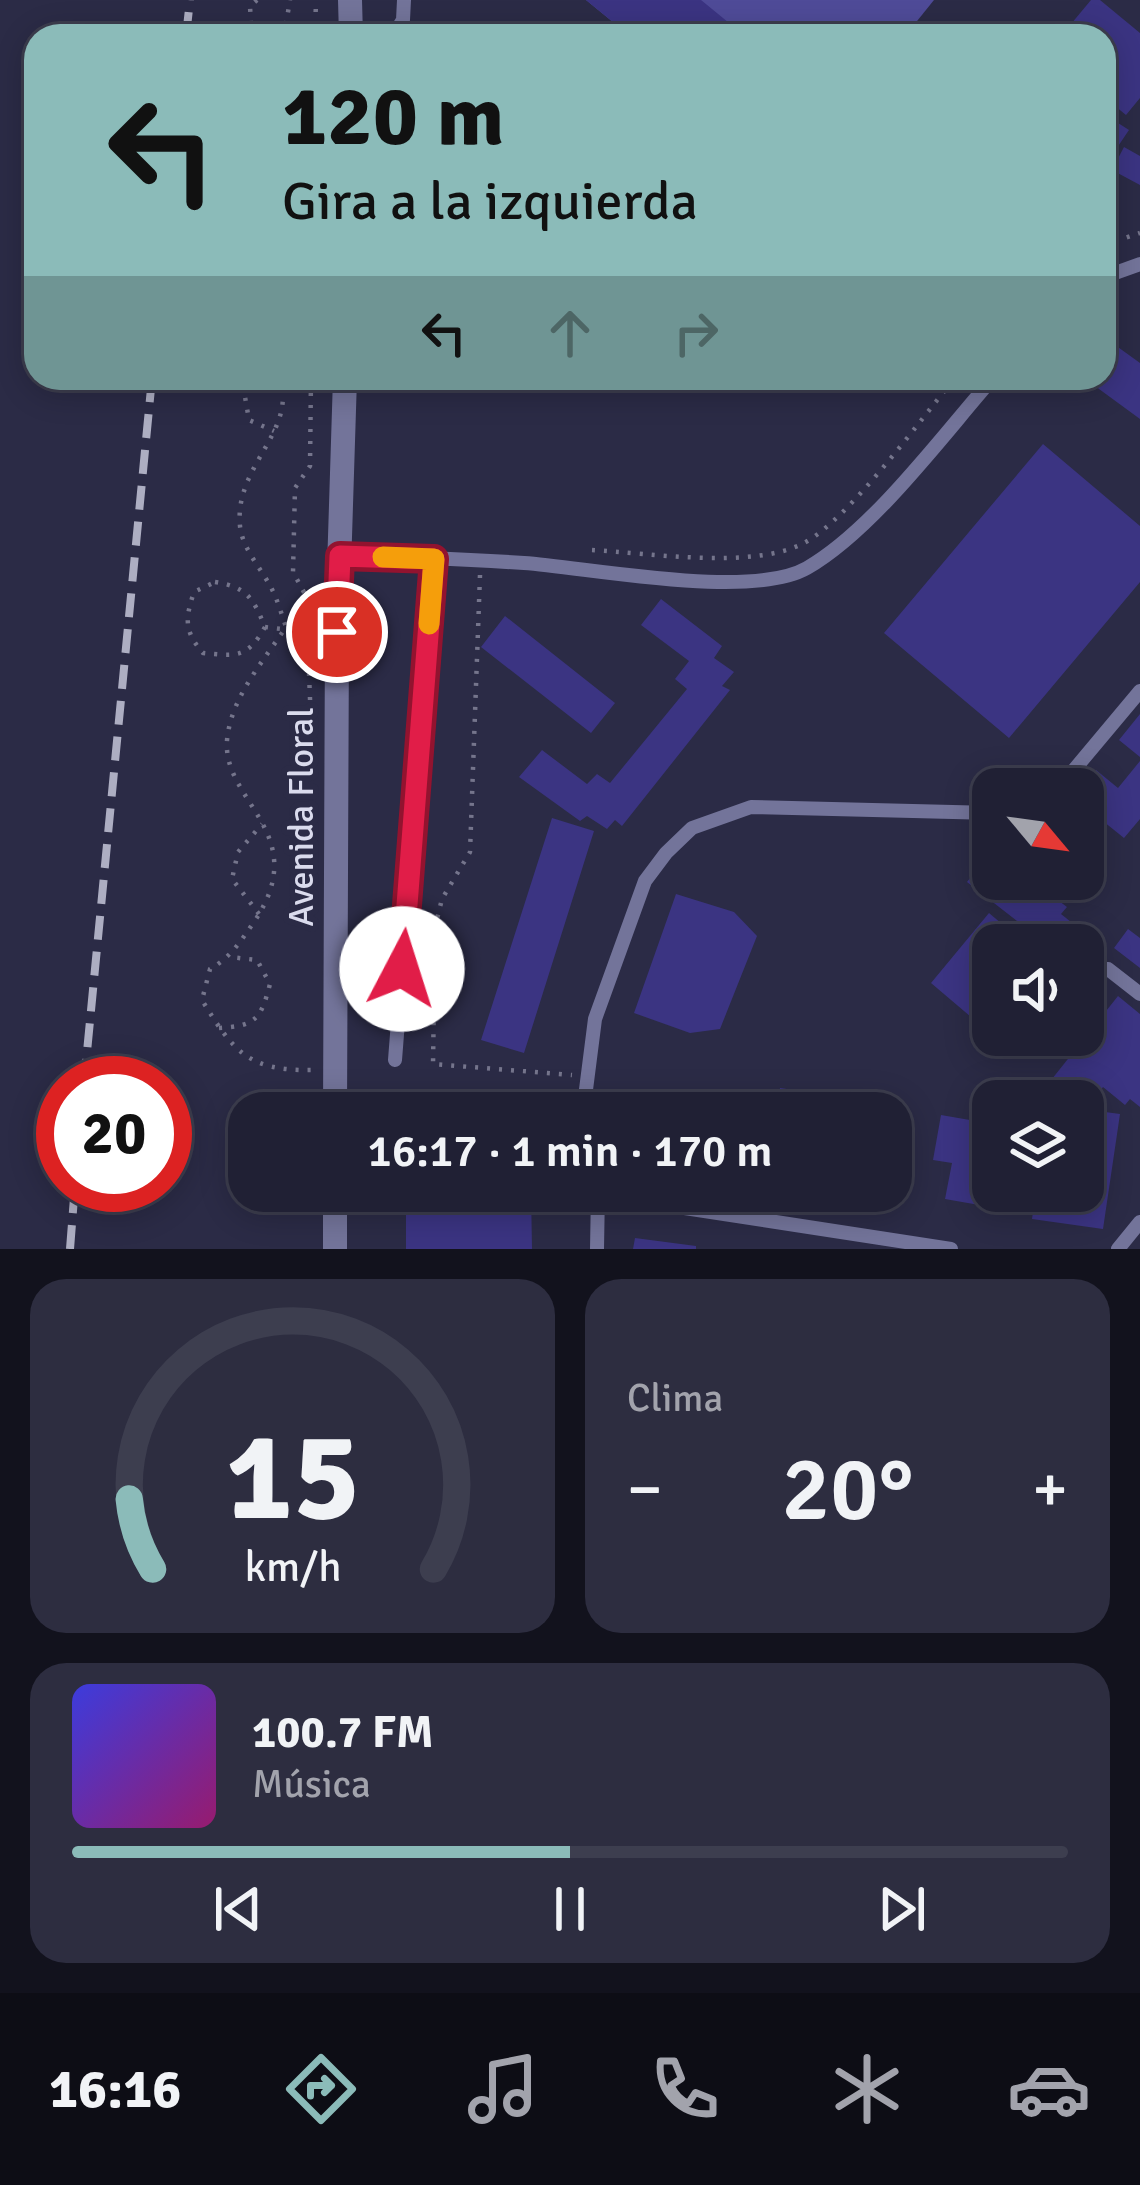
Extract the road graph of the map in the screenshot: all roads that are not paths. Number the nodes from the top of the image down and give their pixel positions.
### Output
1 (344, 390) edge
2 (982, 390) edge
3 (340, 556) junction
4 (434, 559) junction
5 (1140, 691) edge
6 (1076, 768) edge
7 (972, 813) edge
8 (1108, 969) dead end
9 (1140, 994) edge
10 (395, 1060) dead end
11 (335, 1092) edge
12 (586, 1092) edge
13 (335, 1212) edge
14 (598, 1212) edge
15 (710, 1212) edge
16 (1140, 1222) edge
17 (335, 1249) edge
18 (597, 1249) edge
19 (951, 1249) edge
20 (1118, 1249) edge

1 - 3 street, Avenida Floral
2 - 4 lane
3 - 4 lane
3 - 11 street, Avenida Floral
4 - 10 lane
5 - 6 lane
7 - 12 lane
8 - 9 lane
13 - 17 street
14 - 18 lane
15 - 19 lane
16 - 20 lane

